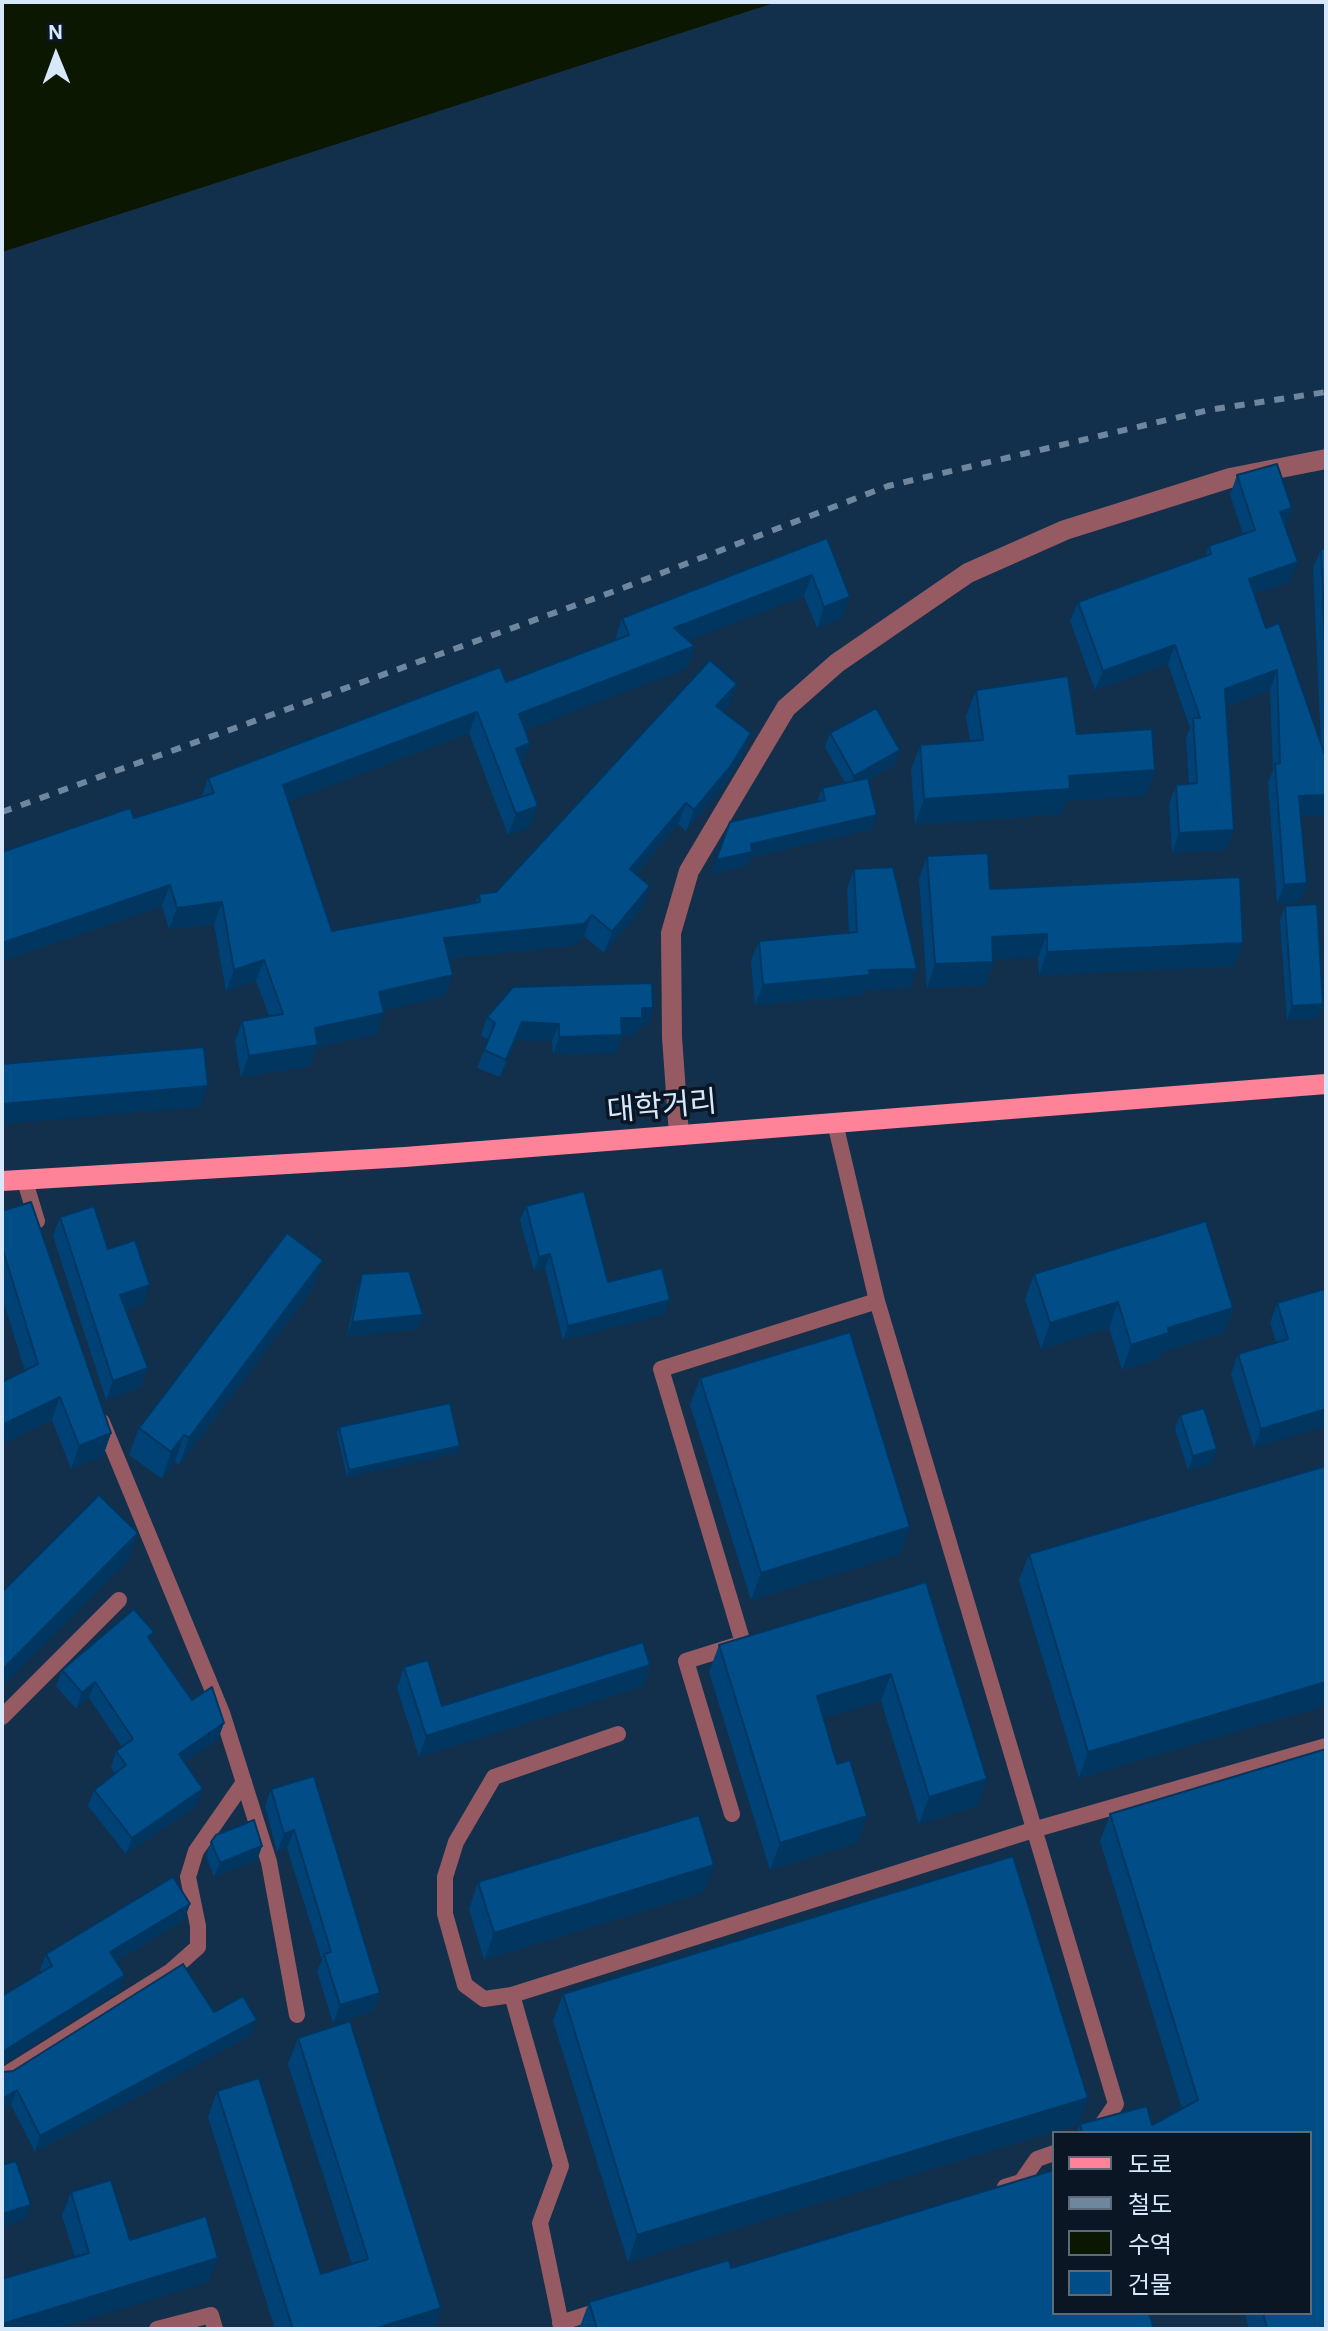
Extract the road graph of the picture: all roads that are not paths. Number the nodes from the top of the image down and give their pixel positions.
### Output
1 (1326, 459) edge
2 (1326, 1084) edge
3 (835, 1123) junction
4 (679, 1135) junction
5 (24, 1178) junction
6 (2, 1181) edge
7 (41, 1236) edge
8 (877, 1301) junction
9 (97, 1408) edge
10 (119, 1600) dead end
11 (2, 1717) edge
12 (618, 1734) dead end
13 (1326, 1746) edge
14 (244, 1782) junction
15 (732, 1814) dead end
16 (1033, 1830) junction
17 (512, 1995) junction
18 (297, 2015) dead end
19 (2, 2077) edge
20 (1097, 2131) edge
21 (1052, 2154) edge
22 (992, 2191) edge
23 (619, 2304) edge
24 (561, 2326) edge
25 (157, 2329) edge
26 (215, 2329) edge

1 - 4 street
2 - 3 main road, 대학거리
3 - 4 main road, 대학거리
3 - 8 lane
4 - 5 main road, 대학거리
5 - 6 main road, 대학거리
5 - 7 lane
8 - 15 lane
8 - 16 lane
9 - 14 lane
10 - 11 lane
12 - 17 lane
13 - 16 lane
14 - 18 lane
14 - 19 lane
16 - 17 lane
16 - 20 lane
17 - 24 lane
21 - 22 lane
23 - 24 lane
25 - 26 lane

